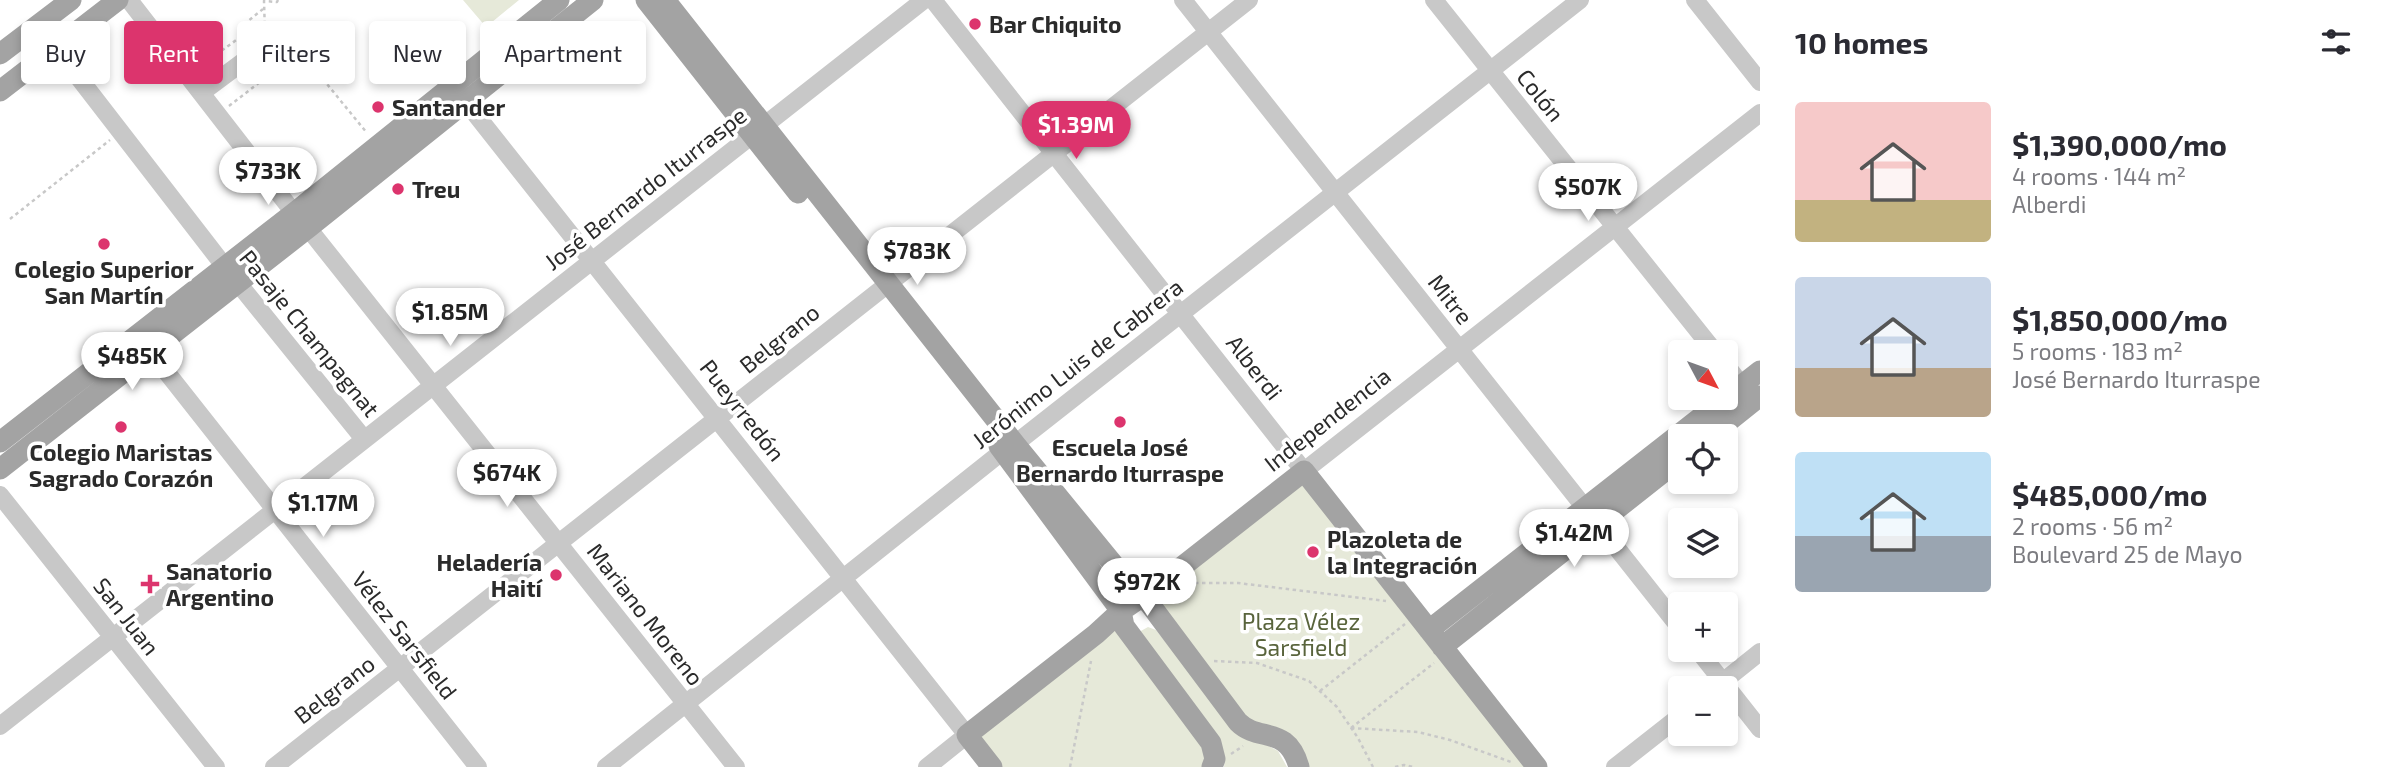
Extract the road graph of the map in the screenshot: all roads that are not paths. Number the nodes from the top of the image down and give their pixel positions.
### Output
1 (71, 0) edge
2 (118, 0) edge
3 (130, 0) edge
4 (559, 0) edge
5 (593, 0) edge
6 (646, 0) edge
7 (665, 0) edge
8 (924, 0) edge
9 (933, 0) edge
10 (1183, 0) edge
11 (1250, 0) edge
12 (1434, 0) edge
13 (1580, 0) edge
14 (1695, 0) edge
15 (43, 21) edge
16 (91, 21) edge
17 (1208, 32) junction
18 (21, 38) edge
19 (0, 54) edge
20 (237, 66) edge
21 (1490, 71) junction
22 (21, 75) edge
23 (1760, 82) edge
24 (83, 84) edge
25 (0, 91) edge
26 (201, 93) junction
27 (460, 94) junction
28 (1760, 113) edge
29 (757, 129) junction
30 (1054, 154) junction
31 (1335, 193) junction
32 (301, 221) junction
33 (1615, 226) junction
34 (592, 261) junction
35 (231, 275) junction
36 (882, 288) junction
37 (1181, 315) junction
38 (1705, 340) edge
39 (143, 343) junction
40 (1459, 349) junction
41 (1760, 371) edge
42 (1738, 379) edge
43 (434, 385) junction
44 (1754, 397) edge
45 (717, 419) junction
46 (1724, 424) edge
47 (364, 439) junction
48 (0, 442) edge
49 (1009, 448) junction
50 (1668, 467) edge
51 (0, 469) edge
52 (1304, 471) junction
53 (0, 495) edge
54 (275, 510) junction
55 (1591, 516) junction
56 (559, 543) junction
57 (844, 580) junction
58 (1140, 597) junction
59 (1121, 611) junction
60 (1668, 613) edge
61 (1429, 630) junction
62 (113, 637) junction
63 (1760, 653) edge
64 (400, 668) junction
65 (1731, 676) edge
66 (686, 704) junction
67 (1738, 705) edge
68 (1668, 725) edge
69 (0, 726) edge
70 (1760, 729) edge
71 (967, 736) junction
72 (1221, 762) edge
73 (216, 767) edge
74 (274, 767) edge
75 (478, 767) edge
76 (606, 767) edge
77 (736, 767) edge
78 (927, 767) edge
79 (992, 767) edge
80 (1298, 767) edge
81 (1537, 767) edge
82 (1615, 767) edge

1 - 15 main road
2 - 16 main road
3 - 26 street, Mariano Moreno
4 - 27 main road
5 - 27 main road
6 - 29 main road
7 - 29 main road
8 - 29 street, José Bernardo Iturraspe
9 - 30 street, Alberdi
10 - 17 street, Mitre
11 - 17 street, Belgrano
12 - 21 street, Colón
13 - 21 street, Jerónimo Luis de Cabrera
14 - 23 street
17 - 30 street, Belgrano
17 - 31 street, Mitre
18 - 19 main road
20 - 26 street
21 - 31 street, Jerónimo Luis de Cabrera
21 - 33 street, Colón
22 - 25 main road
24 - 35 street, Pasaje Champagnat
26 - 32 street, Mariano Moreno
27 - 32 main road
27 - 32 main road
27 - 34 street, Pueyrredón
28 - 33 street, Independencia
29 - 34 street, José Bernardo Iturraspe
29 - 36 main road
30 - 36 street, Belgrano
30 - 37 street, Alberdi
31 - 37 street, Jerónimo Luis de Cabrera
31 - 40 street, Mitre
32 - 35 main road
32 - 43 street, Mariano Moreno
33 - 38 street, Colón
33 - 40 street, Independencia
34 - 43 street, José Bernardo Iturraspe
34 - 45 street, Pueyrredón
35 - 39 main road
35 - 47 street, Pasaje Champagnat
36 - 45 street, Belgrano
36 - 49 main road
37 - 49 street, Jerónimo Luis de Cabrera
37 - 52 street, Alberdi
39 - 48 main road
39 - 51 main road
39 - 54 street, Vélez Sarsfield
40 - 52 street, Independencia
40 - 55 street, Mitre
41 - 44 main road
42 - 44 street
43 - 47 street, José Bernardo Iturraspe
43 - 56 street, Mariano Moreno
44 - 46 main road
44 - 55 main road
45 - 56 street, Belgrano
45 - 57 street, Pueyrredón
47 - 54 street, José Bernardo Iturraspe
49 - 57 street, Jerónimo Luis de Cabrera
49 - 58 main road
49 - 59 main road
50 - 55 main road
52 - 58 main road, Independencia
52 - 61 main road, Alberdi
53 - 62 street, San Juan
54 - 62 street, José Bernardo Iturraspe
54 - 64 street, Vélez Sarsfield
55 - 60 street, Mitre
55 - 61 main road
56 - 64 street, Belgrano
56 - 66 street, Mariano Moreno
57 - 66 street, Jerónimo Luis de Cabrera
57 - 71 street, Pueyrredón
58 - 59 main road, Independencia
58 - 80 main road
59 - 71 main road, Independencia
59 - 72 main road
61 - 81 main road, Alberdi
62 - 69 street, José Bernardo Iturraspe
62 - 73 street, San Juan
63 - 65 street
64 - 74 street, Belgrano
64 - 75 street, Vélez Sarsfield
66 - 76 street, Jerónimo Luis de Cabrera
66 - 77 street, Mariano Moreno
67 - 70 street
68 - 82 street
71 - 78 street, Independencia
71 - 79 main road, Pueyrredón

